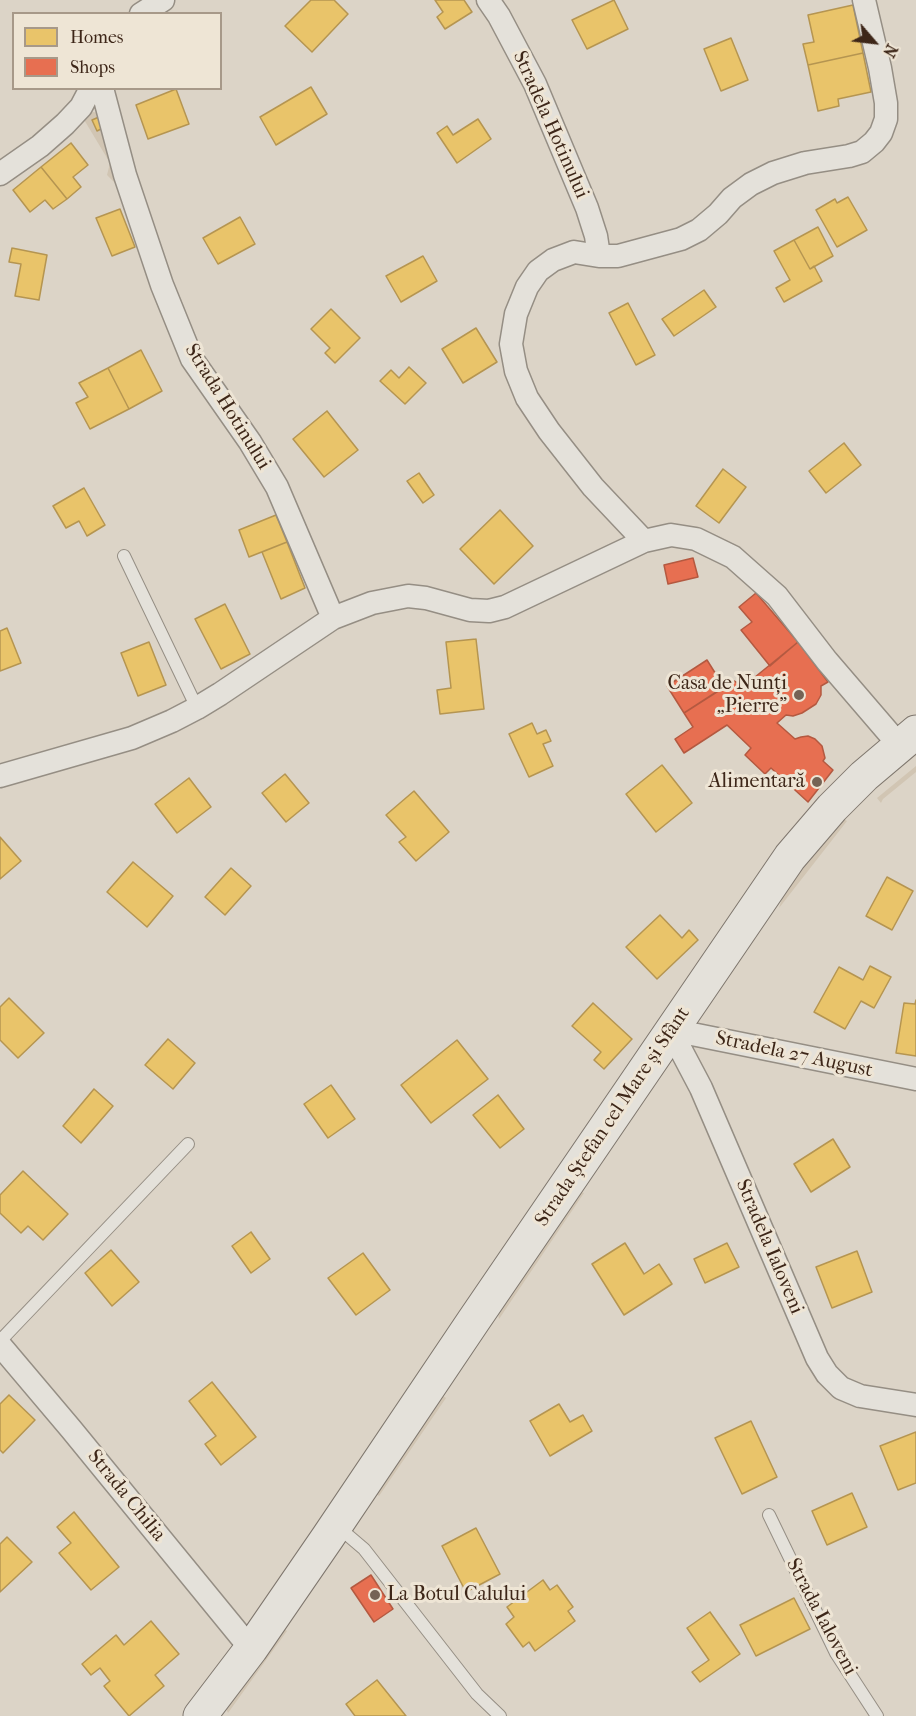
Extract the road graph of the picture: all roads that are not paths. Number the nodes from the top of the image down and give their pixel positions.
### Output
1 (163, 0) edge
2 (488, 0) edge
3 (864, 0) edge
4 (144, 12) edge
5 (90, 90) edge
6 (103, 90) edge
7 (0, 174) edge
8 (599, 256) junction
9 (644, 541) junction
10 (124, 556) dead end
11 (333, 618) junction
12 (197, 708) junction
13 (908, 739) edge
14 (0, 776) edge
15 (672, 1030) junction
16 (916, 1079) edge
17 (188, 1144) dead end
18 (0, 1343) edge
19 (916, 1406) edge
20 (770, 1515) dead end
21 (336, 1525) junction
22 (250, 1649) junction
23 (200, 1716) edge
24 (500, 1716) edge
25 (877, 1716) edge

1 - 4 street
2 - 8 street, Stradela Hotinului
3 - 8 street
5 - 7 street
6 - 11 street, Strada Hotinului
8 - 9 street
9 - 11 street
9 - 13 street
10 - 12 lane
11 - 12 street
12 - 14 street
13 - 15 main road, Strada Ștefan cel Mare și Sfânt
15 - 16 street, Stradela 27 August
15 - 19 street, Stradela Ialoveni
15 - 21 main road, Strada Ștefan cel Mare și Sfânt
17 - 18 lane, Strada Chilia
18 - 22 street, Strada Chilia
20 - 25 lane, Strada Ialoveni
21 - 22 main road, Strada Ștefan cel Mare și Sfânt
21 - 24 lane
22 - 23 main road, Strada Ștefan cel Mare și Sfânt

